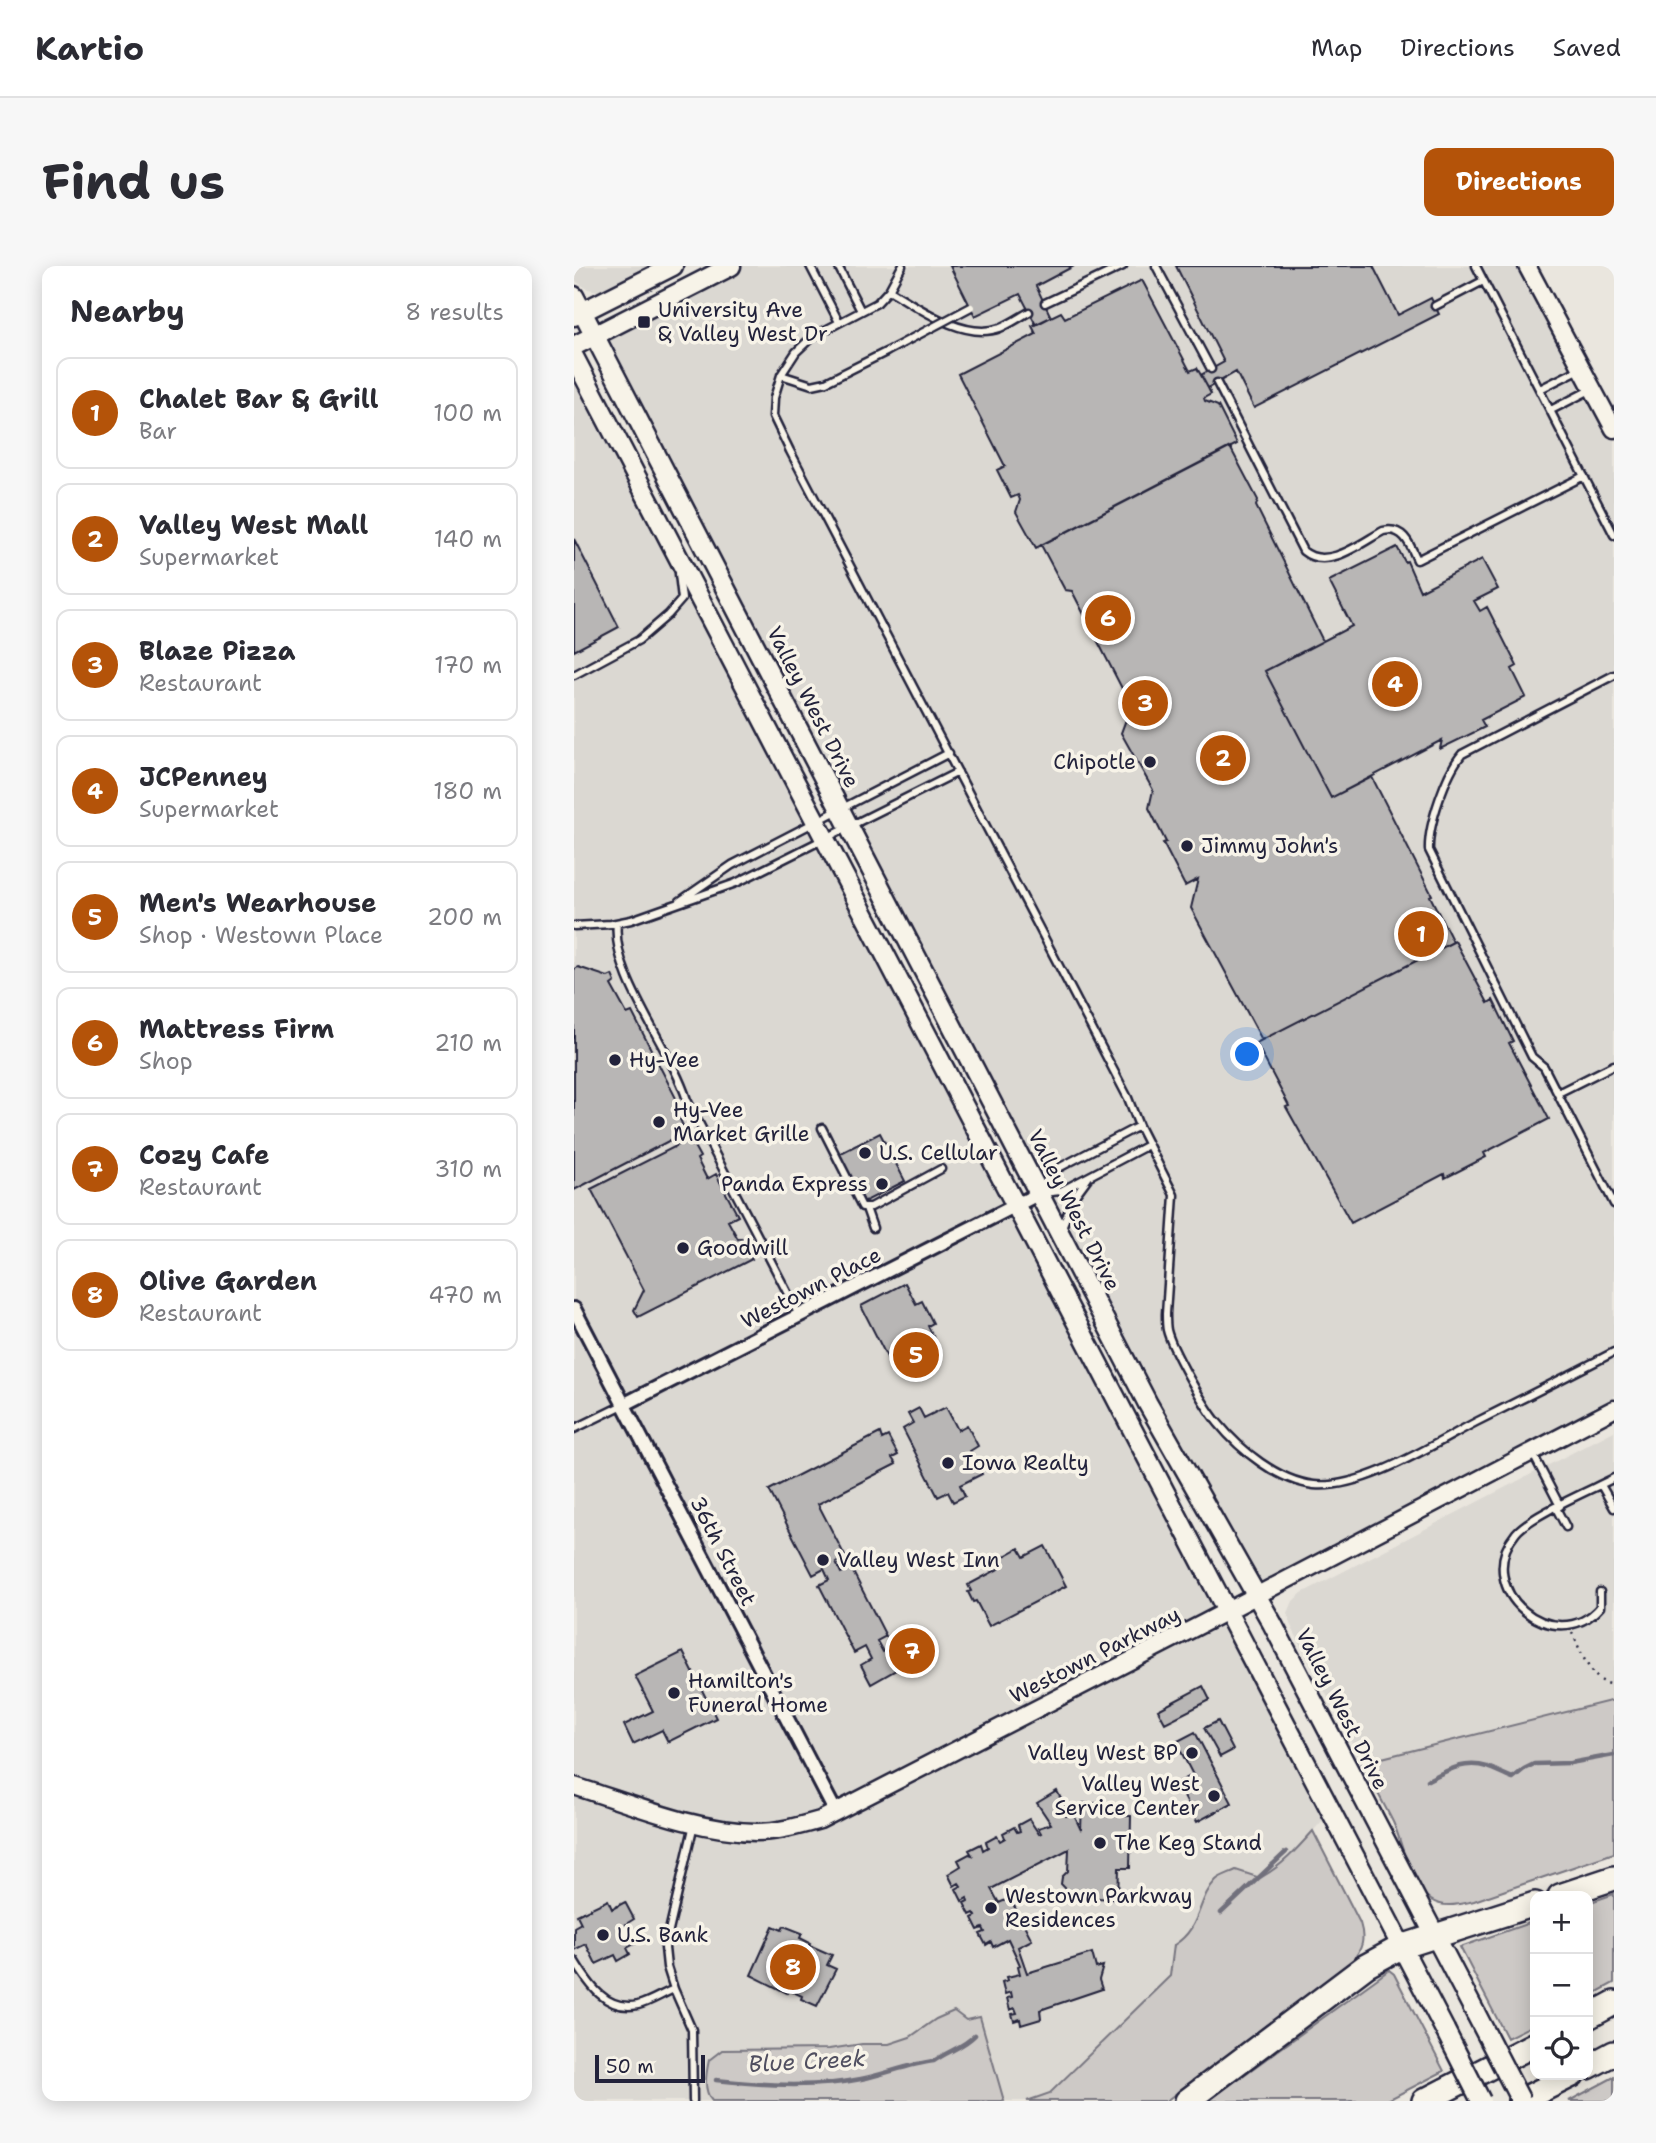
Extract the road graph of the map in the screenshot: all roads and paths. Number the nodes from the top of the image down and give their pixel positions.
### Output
1 (673, 266) edge
2 (732, 266) edge
3 (810, 266) edge
4 (838, 266) edge
5 (902, 266) edge
6 (1123, 266) edge
7 (1156, 266) edge
8 (1476, 266) edge
9 (1527, 266) edge
10 (1483, 281) junction
11 (888, 290) junction
12 (1045, 303) dead end
13 (1435, 306) dead end
14 (971, 307) dead end
15 (577, 308) edge
16 (861, 311) junction
17 (1029, 312) dead end
18 (839, 322) junction
19 (594, 336) junction
20 (574, 346) edge
21 (574, 357) edge
22 (1581, 368) junction
23 (1211, 369) dead end
24 (781, 375) junction
25 (1217, 383) dead end
26 (1592, 388) junction
27 (1540, 389) junction
28 (1551, 410) junction
29 (1614, 429) edge
30 (1584, 476) junction
31 (1614, 535) edge
32 (668, 538) junction
33 (574, 675) edge
34 (1614, 675) edge
35 (949, 753) junction
36 (958, 772) junction
37 (841, 810) junction
38 (816, 822) junction
39 (850, 828) junction
40 (826, 840) junction
41 (670, 908) junction
42 (617, 923) junction
43 (574, 926) edge
44 (1614, 1065) edge
45 (1558, 1094) junction
46 (1139, 1126) junction
47 (822, 1128) dead end
48 (1149, 1145) junction
49 (941, 1169) dead end
50 (1091, 1175) junction
51 (1040, 1193) junction
52 (1614, 1204) edge
53 (1015, 1206) junction
54 (866, 1208) junction
55 (873, 1228) dead end
56 (1060, 1232) junction
57 (574, 1309) edge
58 (799, 1315) junction
59 (1614, 1352) edge
60 (625, 1404) junction
61 (1614, 1409) edge
62 (574, 1429) edge
63 (1531, 1452) junction
64 (1614, 1478) edge
65 (1601, 1485) junction
66 (1558, 1507) junction
67 (1614, 1508) edge
68 (1566, 1527) dead end
69 (1600, 1592) dead end
70 (1257, 1596) junction
71 (1226, 1612) junction
72 (1568, 1623) junction
73 (1614, 1684) edge
74 (574, 1786) edge
75 (835, 1811) junction
76 (694, 1822) junction
77 (1614, 1878) edge
78 (1575, 1891) edge
79 (1530, 1907) edge
80 (1436, 1937) junction
81 (1401, 1947) junction
82 (574, 1960) edge
83 (674, 1989) junction
84 (1614, 2003) edge
85 (1593, 2014) edge
86 (1530, 2047) edge
87 (1613, 2054) edge
88 (1593, 2065) edge
89 (1562, 2080) edge
90 (1570, 2080) edge
91 (693, 2101) edge
92 (1187, 2101) edge
93 (1424, 2101) edge
94 (1481, 2101) edge
95 (1521, 2101) edge
96 (1535, 2101) edge

1 - 15 main road
2 - 19 main road
3 - 18 lane
4 - 16 lane
5 - 11 lane
6 - 12 lane
7 - 23 lane
8 - 10 lane
9 - 22 street
10 - 13 lane
10 - 27 lane
11 - 16 lane
11 - 17 lane
14 - 24 lane, bridge
15 - 19 main road, Valley West Drive
16 - 18 lane
18 - 24 lane
19 - 20 main road
19 - 37 main road, Valley West Drive
21 - 32 main road
22 - 26 street
22 - 27 lane
24 - 35 lane
25 - 30 lane
26 - 28 lane
26 - 29 street
27 - 28 lane
28 - 30 lane
30 - 31 lane
32 - 33 lane
32 - 38 main road
34 - 45 lane
35 - 36 lane
35 - 37 lane
36 - 39 lane
36 - 46 lane
37 - 38 lane
37 - 39 main road, Valley West Drive
38 - 40 main road
38 - 41 lane
39 - 40 lane
39 - 51 main road, Valley West Drive
40 - 41 lane
40 - 53 main road
41 - 42 lane
42 - 43 lane
42 - 58 lane
44 - 45 lane
45 - 52 lane
46 - 48 lane
46 - 51 lane
47 - 54 lane
48 - 50 lane
48 - 59 lane
49 - 54 lane
50 - 51 lane
50 - 56 lane
51 - 53 street, Westown Place
51 - 56 main road, Valley West Drive
53 - 58 street, Westown Place
53 - 71 main road
54 - 55 lane
56 - 70 main road, Valley West Drive
57 - 60 street, 36th Street
58 - 60 street, Westown Place
60 - 62 lane
60 - 75 street, 36th Street
61 - 63 street, Westown Parkway
63 - 66 lane
63 - 70 street, Westown Parkway
64 - 65 lane
65 - 66 lane
65 - 67 lane
66 - 68 lane
66 - 72 lane
69 - 72 lane
70 - 71 street, Westown Parkway
70 - 80 main road, Valley West Drive
71 - 75 street, Westown Parkway
71 - 81 main road
72 - 73 path
74 - 76 street, Westown Parkway
75 - 76 street, Westown Parkway
76 - 83 lane
77 - 78 highway
79 - 80 highway
80 - 81 highway
80 - 95 main road, Valley West Drive, bridge
81 - 92 highway
81 - 94 main road, bridge
82 - 83 lane
83 - 91 lane
84 - 85 highway
86 - 93 highway
87 - 88 highway
89 - 95 highway
90 - 96 highway

